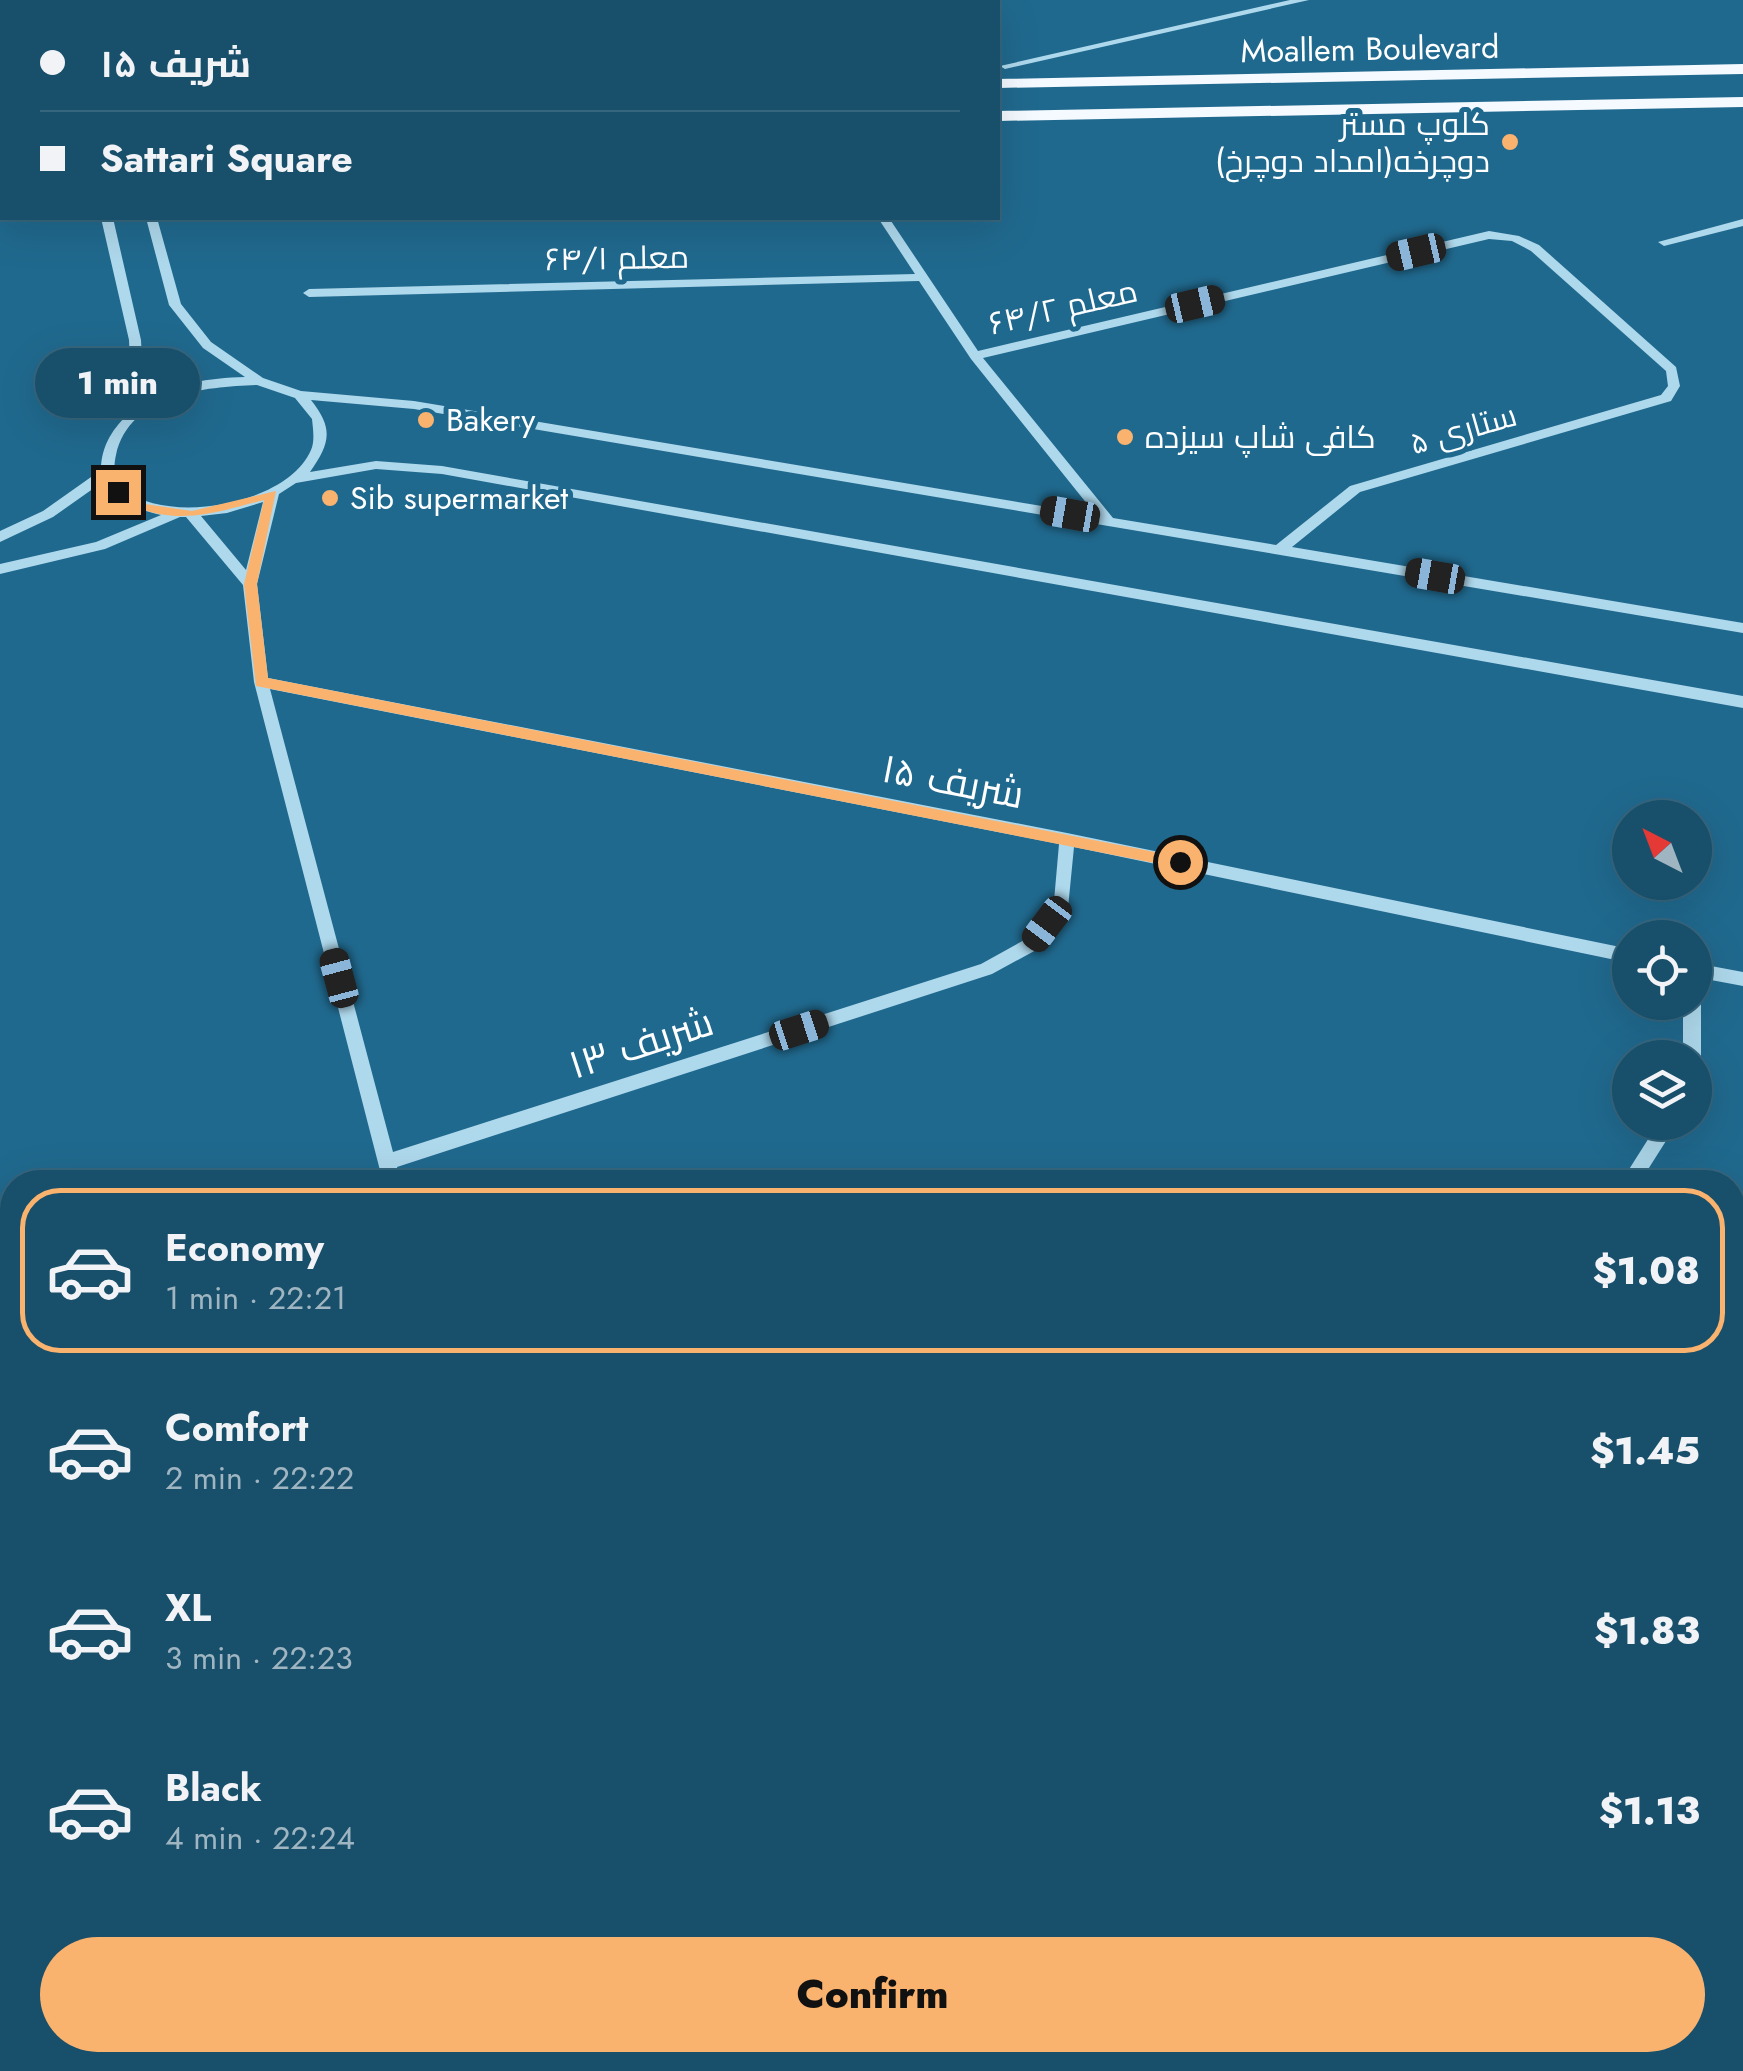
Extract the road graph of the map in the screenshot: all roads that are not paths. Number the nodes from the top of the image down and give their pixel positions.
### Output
1 (1304, 0) edge
2 (1005, 66) dead end
3 (1743, 69) edge
4 (1000, 84) edge
5 (1743, 102) edge
6 (1000, 116) edge
7 (107, 220) edge
8 (153, 220) edge
9 (885, 220) edge
10 (1743, 222) edge
11 (1664, 242) dead end
12 (925, 277) junction
13 (310, 293) dead end
14 (975, 356) junction
15 (258, 381) junction
16 (1674, 386) joint
17 (300, 396) junction
18 (138, 411) junction
19 (106, 473) junction
20 (295, 479) junction
21 (272, 494) junction
22 (174, 514) junction
23 (192, 515) junction
24 (1108, 521) junction
25 (0, 537) edge
26 (1280, 550) junction
27 (0, 569) edge
28 (250, 584) junction
29 (1743, 628) edge
30 (261, 682) junction
31 (1743, 702) edge
32 (1067, 839) junction
33 (1612, 952) edge
34 (1712, 973) edge
35 (1743, 979) edge
36 (1657, 1140) edge
37 (387, 1162) junction
38 (389, 1170) edge
39 (1638, 1170) edge

1 - 2 street
3 - 4 main road, Moallem Boulevard
5 - 6 main road, Moallem Boulevard
7 - 18 street
8 - 15 street
9 - 12 street
10 - 11 street
12 - 13 street, معلم ۶۴/۱
12 - 14 street
14 - 16 street, معلم ۶۴/۲
14 - 24 street
15 - 17 street
15 - 18 street
16 - 26 street, ستاری ۵
17 - 20 street
17 - 24 street
18 - 19 street
19 - 22 street
19 - 25 street
20 - 21 street
20 - 31 street
21 - 23 street
21 - 28 street
22 - 23 street
22 - 27 street
23 - 28 street
24 - 26 street
26 - 29 street
28 - 30 street
30 - 32 street, شریف ۱۵
30 - 37 street
32 - 33 street, شریف ۱۵
32 - 37 street, شریف ۱۳
34 - 35 street
36 - 39 street
37 - 38 street

